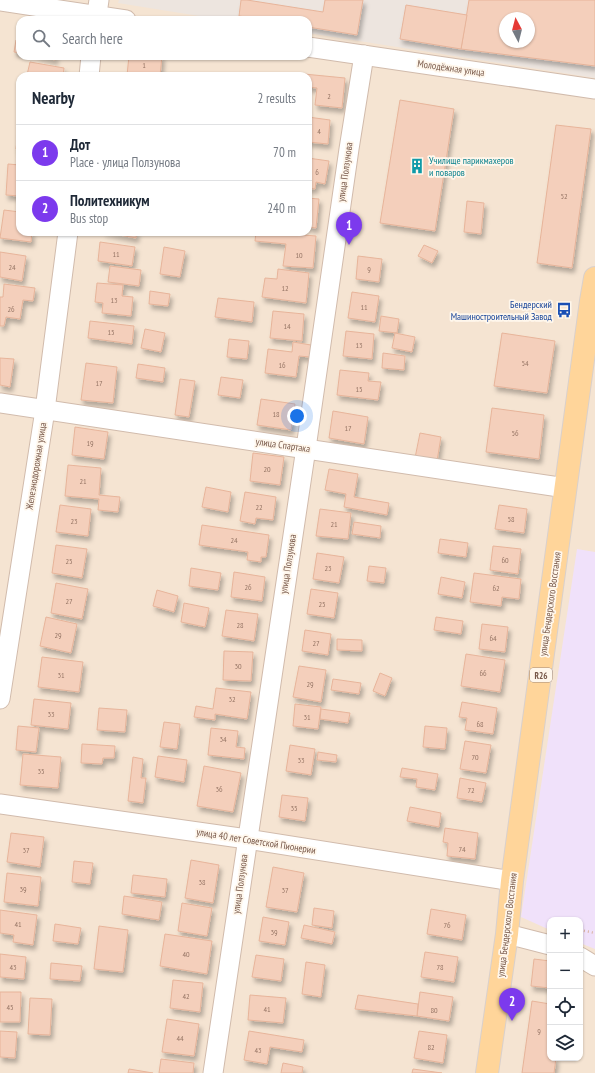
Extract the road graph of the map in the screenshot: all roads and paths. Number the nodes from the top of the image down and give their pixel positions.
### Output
1 (0, 1) edge
2 (97, 12) edge
3 (112, 16) edge
4 (312, 48) edge
5 (364, 55) junction
6 (91, 60) edge
7 (89, 72) edge
8 (595, 89) edge
9 (67, 236) edge
10 (595, 278) edge
11 (0, 403) edge
12 (45, 410) junction
13 (306, 448) junction
14 (566, 488) junction
15 (0, 699) edge
16 (0, 804) edge
17 (247, 839) junction
18 (512, 882) junction
19 (583, 931) edge
20 (595, 933) edge
21 (507, 934) junction
22 (547, 944) edge
23 (583, 959) edge
24 (595, 966) edge
25 (212, 1073) edge
26 (487, 1073) edge

1 - 2 street
2 - 3 street
4 - 5 street, Молодёжная улица
5 - 8 street, Молодёжная улица
5 - 13 street, улица Ползунова
6 - 7 street
9 - 12 street, Железнодорожная улица
10 - 14 main road, улица Бендерского Восстания / R26
11 - 12 street, улица Спартака
12 - 13 street, улица Спартака
12 - 15 street, Железнодорожная улица
13 - 14 street, улица Спартака
13 - 17 street, улица Ползунова
14 - 18 main road, улица Бендерского Восстания / R26
16 - 17 street, улица 40 лет Советской Пионерии
17 - 18 street, улица 40 лет Советской Пионерии
17 - 25 street, улица Ползунова
18 - 21 main road, улица Бендерского Восстания / R26
19 - 20 path
21 - 22 street
21 - 26 main road, улица Бендерского Восстания / R26
23 - 24 street

